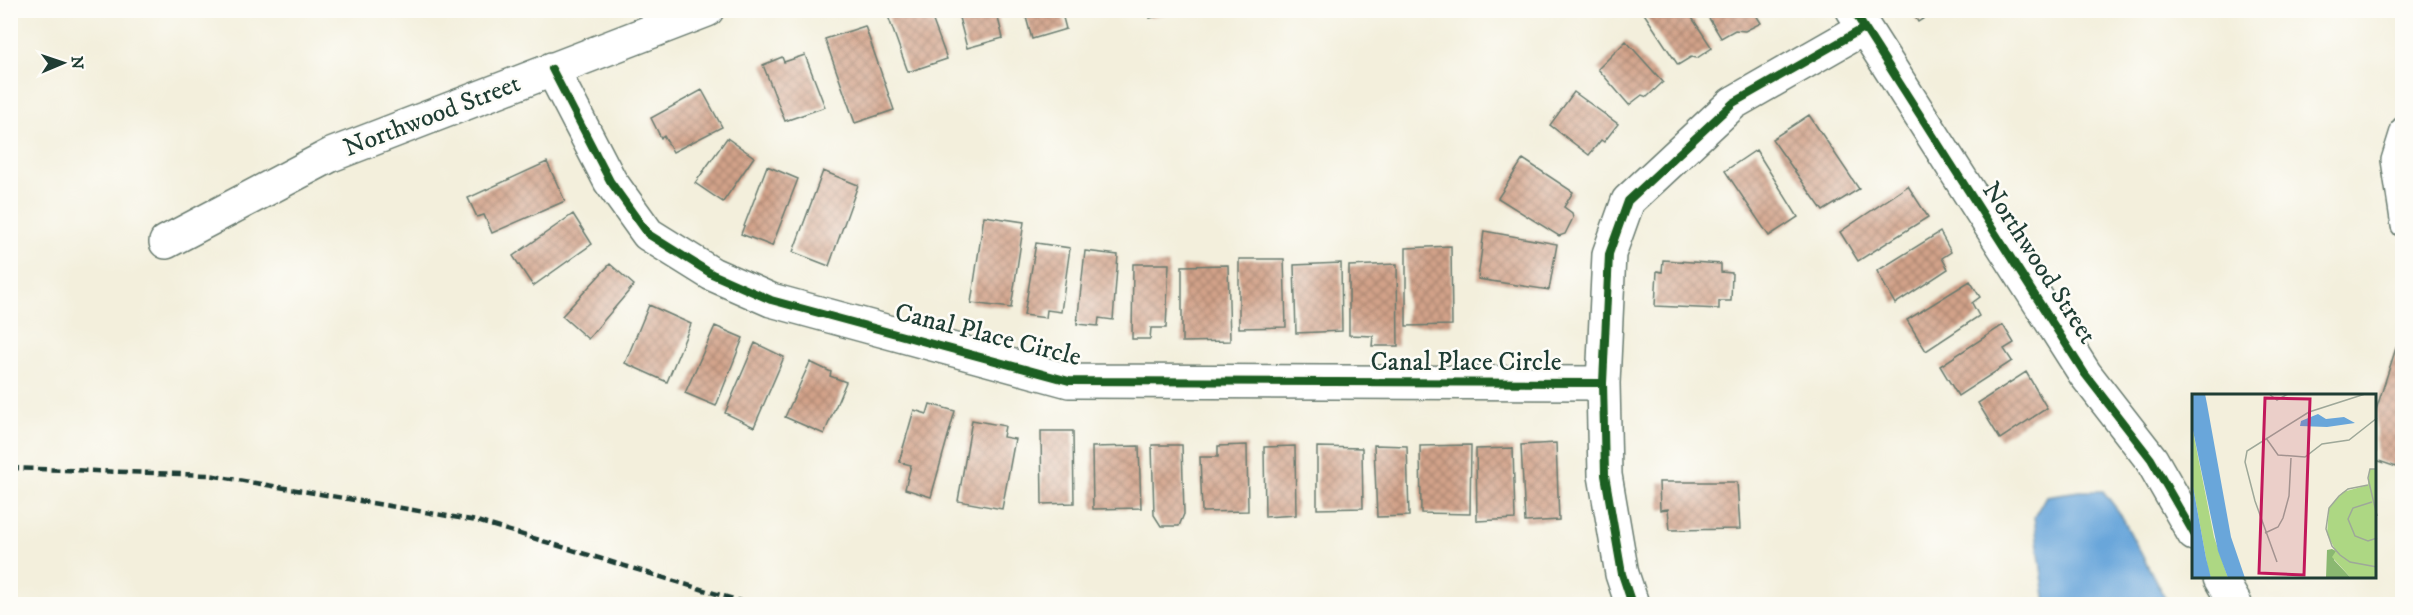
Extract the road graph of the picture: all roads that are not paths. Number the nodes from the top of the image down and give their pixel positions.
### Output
1 (707, 10) edge
2 (1859, 19) edge
3 (552, 69) junction
4 (2403, 128) edge
5 (2403, 226) edge
6 (166, 242) dead end
7 (1603, 384) junction
8 (2192, 531) edge
9 (2221, 579) edge
10 (1632, 604) edge
11 (2235, 604) edge

1 - 3 street, Northwood Street
2 - 7 street
2 - 8 street, Northwood Street
3 - 6 street, Northwood Street
3 - 7 street, Canal Place Circle
4 - 5 lane
7 - 10 street
9 - 11 street

